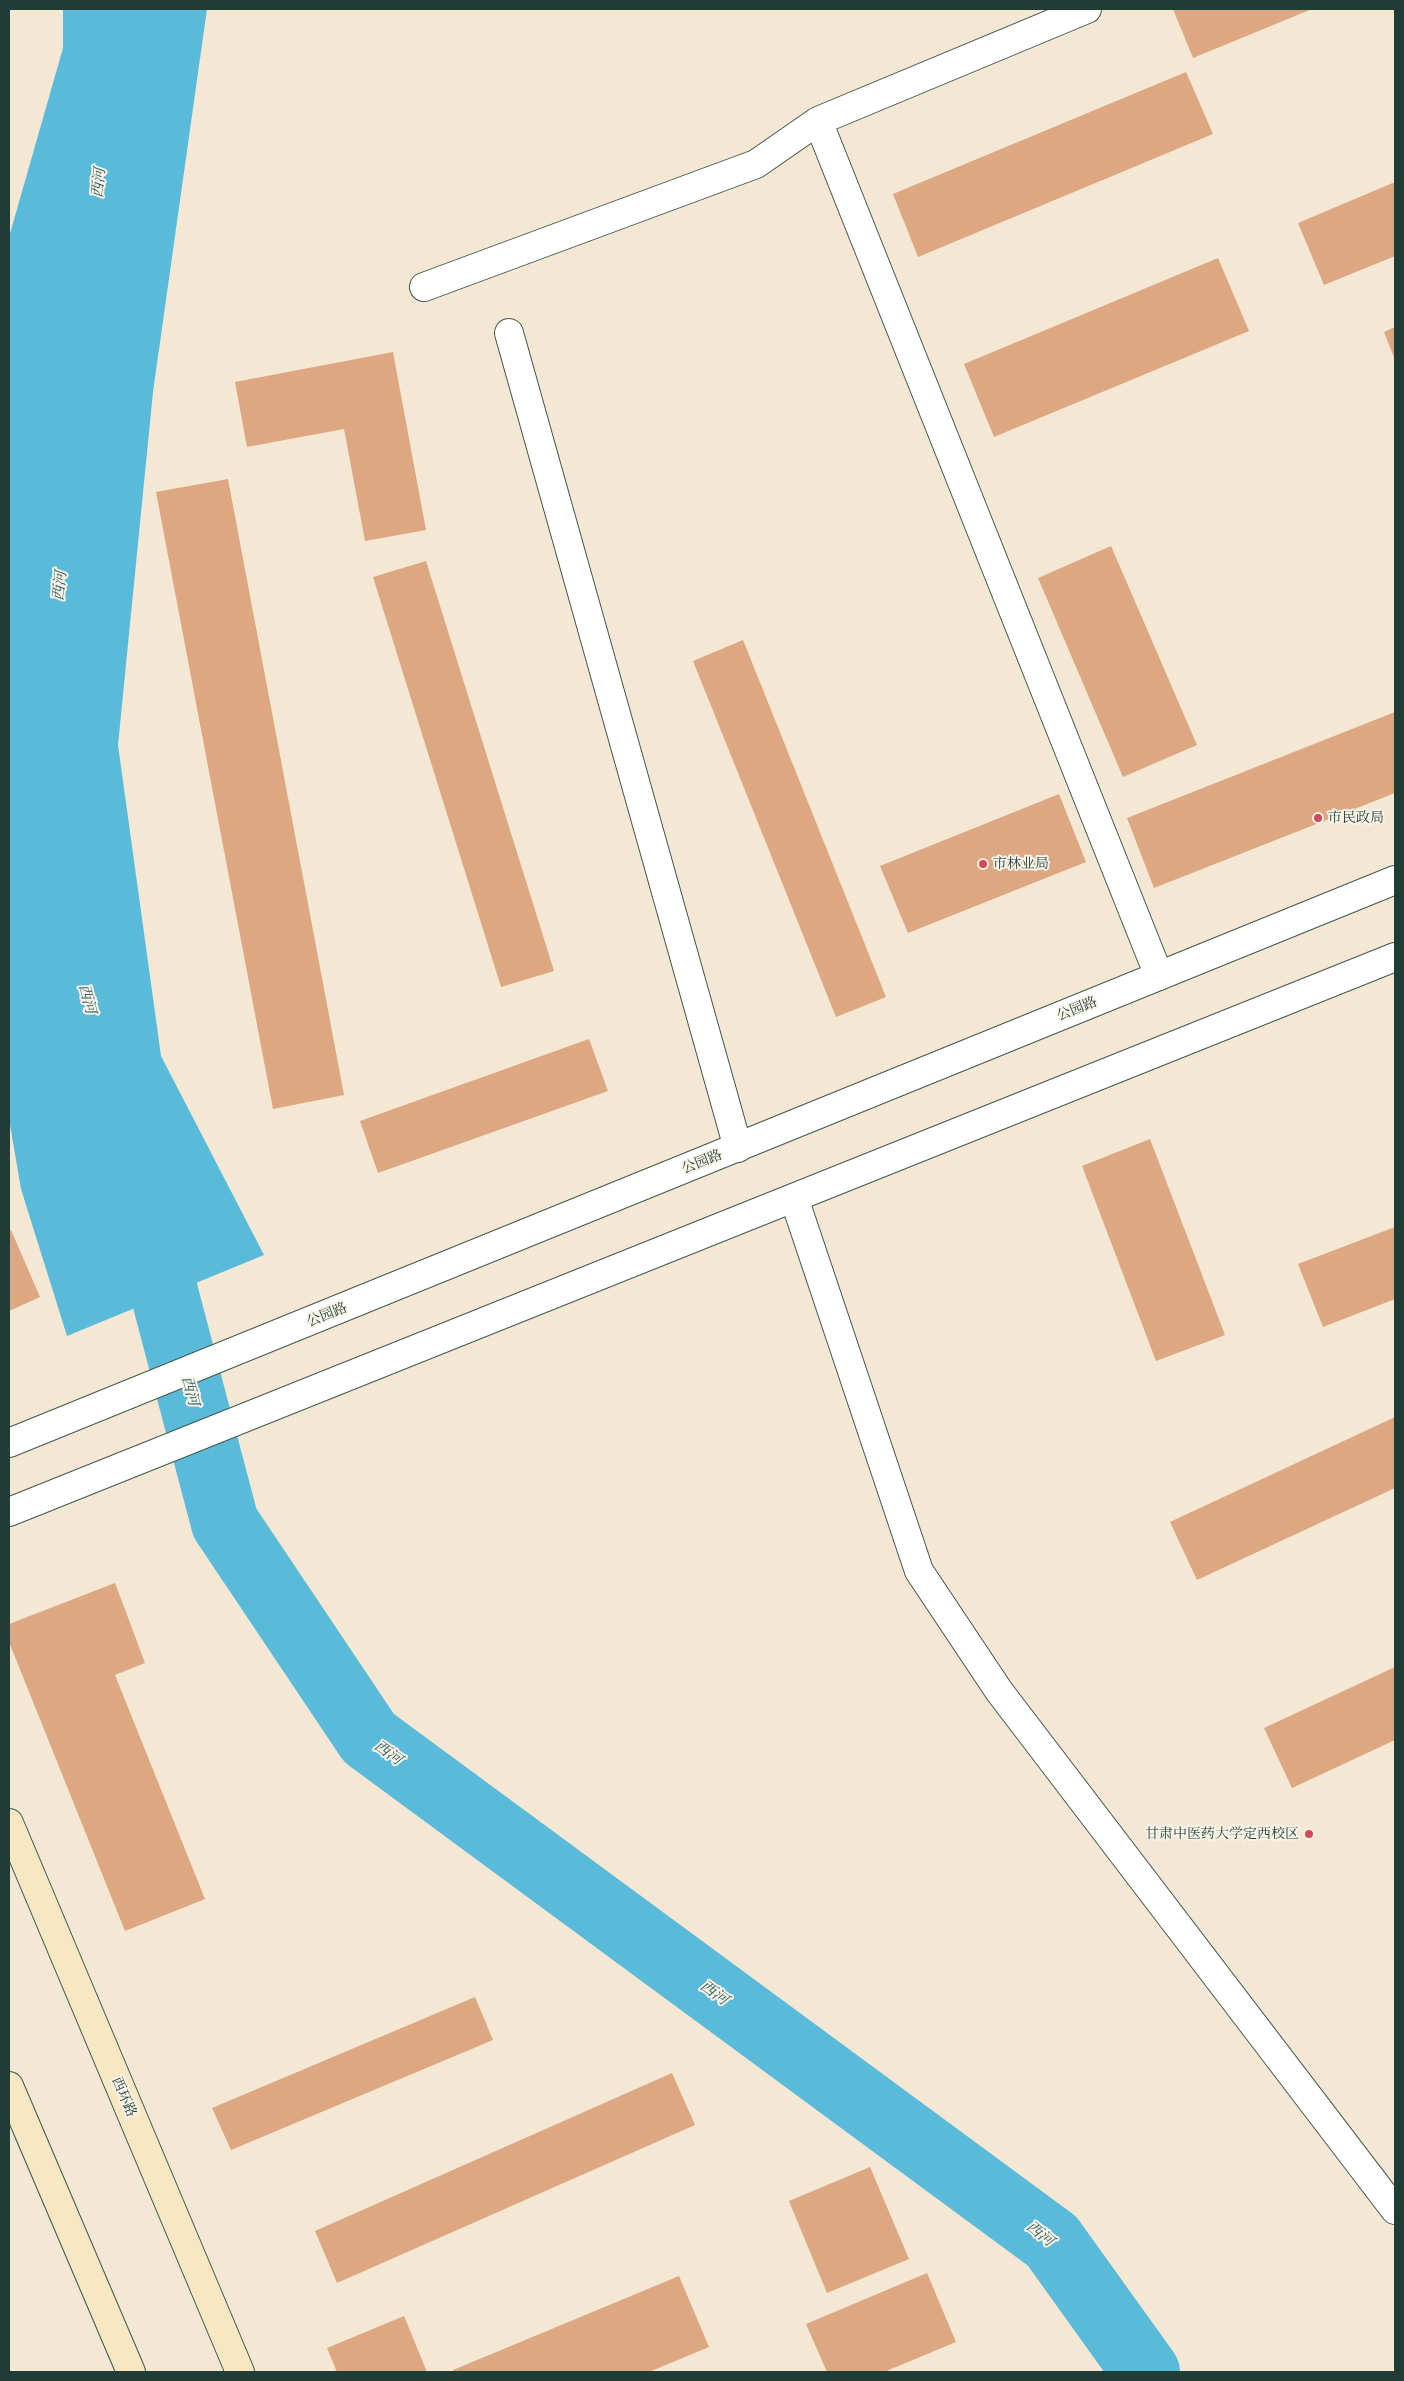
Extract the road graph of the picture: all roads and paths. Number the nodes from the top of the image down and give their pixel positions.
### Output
1 (1087, 9) edge
2 (818, 121) junction
3 (424, 287) dead end
4 (509, 333) dead end
5 (1395, 880) edge
6 (1395, 957) edge
7 (1159, 976) junction
8 (738, 1148) junction
9 (794, 1198) junction
10 (9, 1443) edge
11 (9, 1512) edge
12 (9, 1823) edge
13 (9, 2086) edge
14 (1395, 2210) edge
15 (131, 2372) edge
16 (240, 2372) edge

1 - 2 street
2 - 3 street
2 - 7 street
4 - 8 street
5 - 7 street, 公园路
6 - 9 street
7 - 8 street, 公园路
8 - 10 street, 公园路
9 - 11 street
9 - 14 street
12 - 16 main road, 西环路
13 - 15 main road

